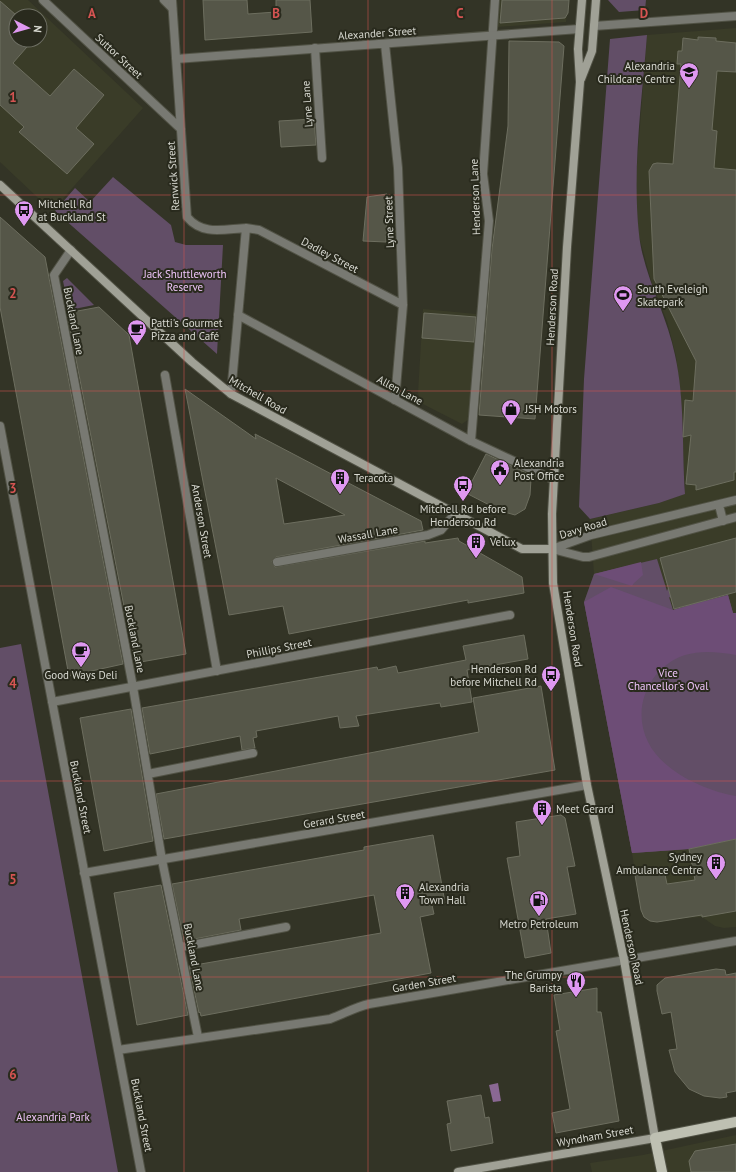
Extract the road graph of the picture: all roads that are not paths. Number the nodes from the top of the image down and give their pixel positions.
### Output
1 (43, 0) edge
2 (164, 0) edge
3 (495, 0) edge
4 (582, 0) edge
5 (596, 0) edge
6 (172, 4) edge
7 (736, 16) edge
8 (594, 26) junction
9 (579, 29) junction
10 (493, 36) junction
11 (385, 44) junction
12 (315, 48) junction
13 (176, 59) junction
14 (580, 82) junction
15 (181, 129) junction
16 (322, 158) dead end
17 (0, 185) edge
18 (246, 228) junction
19 (71, 250) junction
20 (403, 306) junction
21 (238, 315) junction
22 (165, 375) dead end
23 (231, 394) junction
24 (395, 400) junction
25 (0, 426) edge
26 (471, 441) junction
27 (554, 480) junction
28 (736, 500) edge
29 (719, 505) junction
30 (455, 514) junction
31 (736, 517) edge
32 (723, 521) junction
33 (552, 549) junction
34 (277, 562) dead end
35 (510, 615) dead end
36 (217, 671) junction
37 (133, 687) junction
38 (52, 702) junction
39 (253, 753) dead end
40 (148, 774) junction
41 (587, 785) junction
42 (162, 860) junction
43 (84, 873) junction
44 (286, 927) dead end
45 (736, 941) edge
46 (181, 947) junction
47 (624, 960) junction
48 (198, 1037) junction
49 (118, 1050) junction
50 (736, 1122) edge
51 (655, 1138) junction
52 (141, 1172) edge
53 (458, 1172) edge
54 (662, 1172) edge

1 - 15 street, Suttor Street
2 - 6 street
3 - 10 street, Henderson Lane
4 - 9 main road, Henderson Road
5 - 8 main road, Henderson Road
6 - 13 street, Renwick Street
7 - 8 street
8 - 14 main road, Henderson Road
9 - 10 street, Alexander Street
9 - 14 main road, Henderson Road
10 - 11 street, Alexander Street
10 - 26 street, Henderson Lane
11 - 12 street, Alexander Street
11 - 20 street, Lyne Street
12 - 13 street, Alexander Street
12 - 16 street, Lyne Lane
13 - 15 street, Renwick Street
14 - 27 main road, Henderson Road
15 - 18 street, Renwick Street
17 - 19 main road, Mitchell Road
18 - 20 street, Dadley Street
18 - 21 street
19 - 23 main road, Mitchell Road
19 - 37 street, Buckland Lane
20 - 24 street, Lyne Street
21 - 23 street
21 - 24 street, Allen Lane
22 - 36 street, Anderson Street
23 - 30 main road, Mitchell Road
24 - 26 street, Allen Lane
25 - 38 street, Buckland Street
26 - 27 street, Allen Lane
27 - 33 main road, Henderson Road
28 - 29 street, Davy Road
29 - 32 street
29 - 33 street, Davy Road
30 - 33 main road, Mitchell Road
30 - 34 street, Wassall Lane
31 - 32 street, Davy Road
32 - 33 street, Davy Road
33 - 41 main road, Henderson Road
35 - 36 street, Phillips Street
36 - 37 street, Phillips Street
37 - 38 street, Phillips Street
37 - 40 street, Buckland Lane
38 - 43 street, Buckland Street
39 - 40 street
40 - 42 street, Buckland Lane
41 - 42 street, Gerard Street
41 - 47 main road, Henderson Road
42 - 43 street, Gerard Street
42 - 46 street, Buckland Lane
43 - 49 street, Buckland Street
44 - 46 street
45 - 47 street, Garden Street
46 - 48 street, Buckland Lane
47 - 48 street, Garden Street
47 - 51 main road, Henderson Road
48 - 49 street, Garden Street
49 - 52 street, Buckland Street
50 - 51 main road, Wyndham Street
51 - 53 main road, Wyndham Street
51 - 54 main road, Henderson Road

